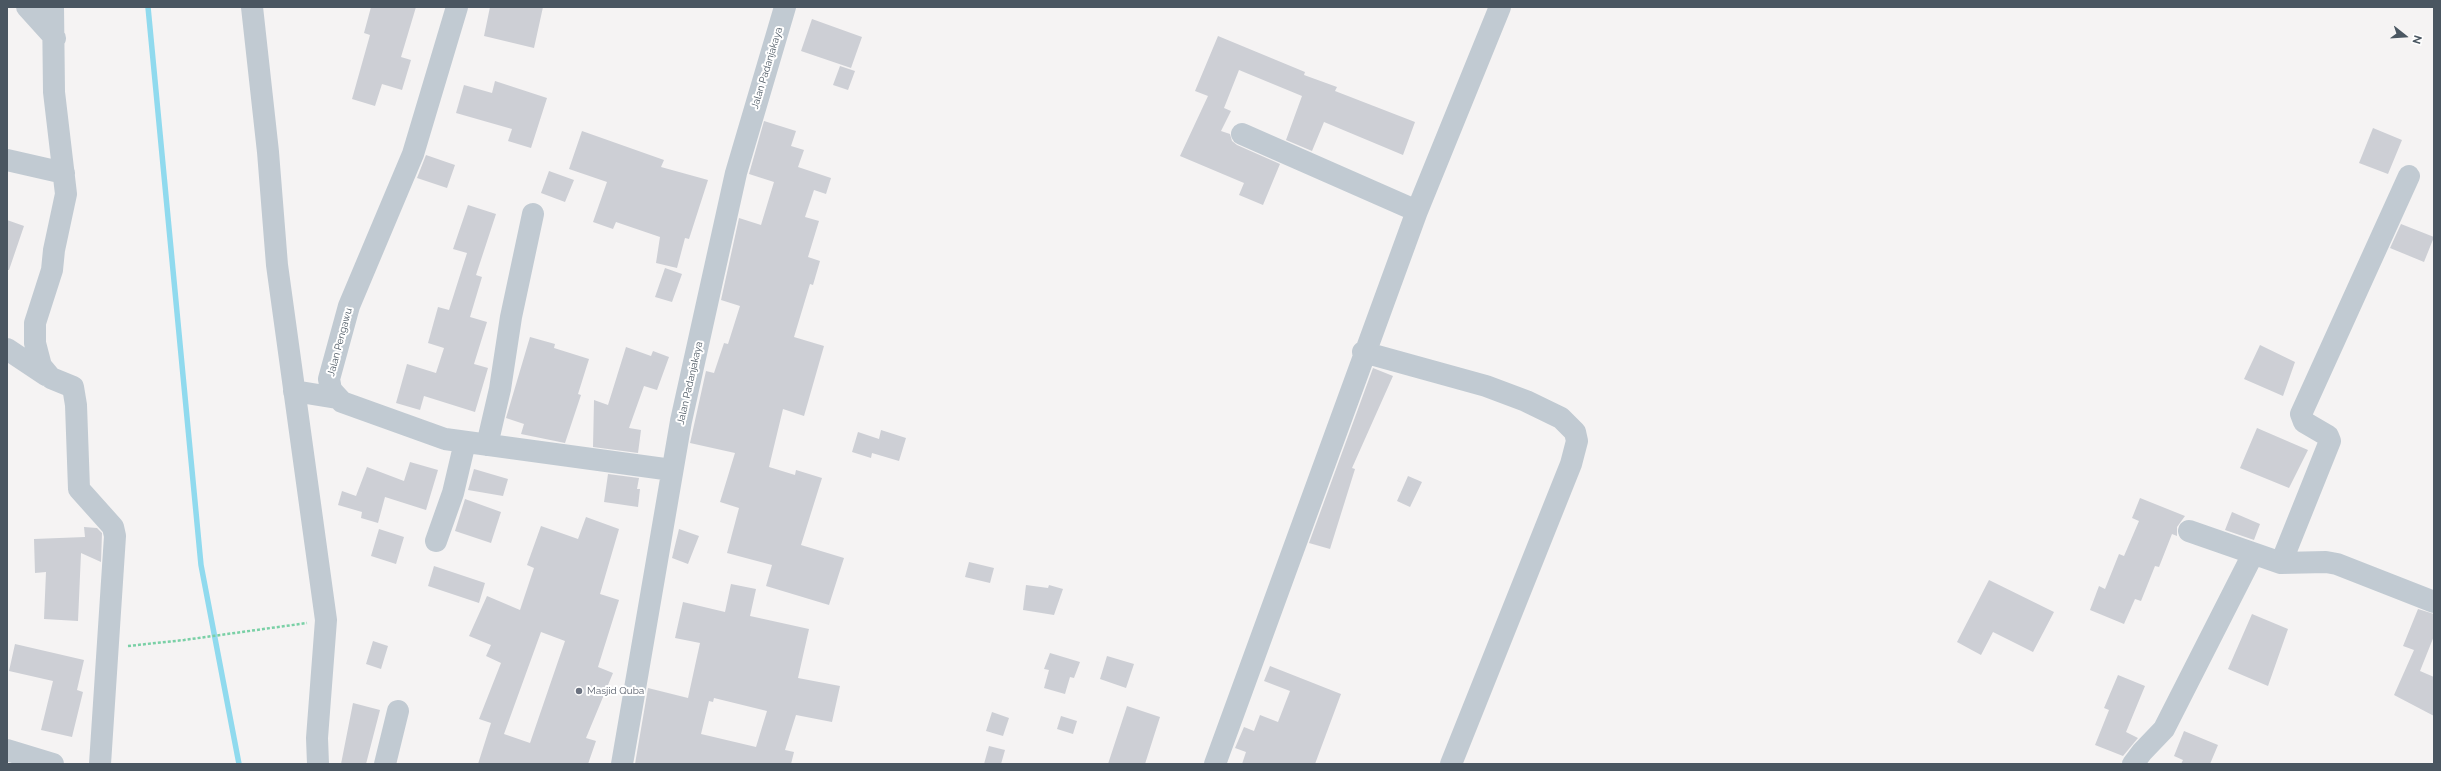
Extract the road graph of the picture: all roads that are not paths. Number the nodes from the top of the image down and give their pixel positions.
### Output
1 (27, 7) edge
2 (53, 7) edge
3 (252, 7) edge
4 (457, 7) edge
5 (785, 7) edge
6 (1500, 7) edge
7 (55, 38) junction
8 (1242, 134) dead end
9 (7, 160) edge
10 (64, 173) junction
11 (2409, 176) dead end
12 (1417, 211) junction
13 (533, 214) dead end
14 (7, 349) edge
15 (1364, 352) junction
16 (51, 378) junction
17 (294, 391) junction
18 (337, 398) junction
19 (465, 442) junction
20 (487, 445) junction
21 (672, 470) junction
22 (2189, 531) dead end
23 (436, 541) dead end
24 (2253, 554) junction
25 (2281, 563) junction
26 (2434, 602) edge
27 (398, 711) dead end
28 (7, 750) edge
29 (53, 764) edge
30 (100, 764) edge
31 (318, 764) edge
32 (385, 764) edge
33 (622, 764) edge
34 (1215, 764) edge
35 (1451, 764) edge
36 (2133, 764) edge

1 - 7 street
2 - 7 street
3 - 17 street
4 - 18 street, Jalan Pengawu
5 - 21 street, Jalan Padanjakaya
6 - 12 street
7 - 10 street
8 - 12 street
9 - 10 street
10 - 16 street
11 - 25 street
12 - 15 street
13 - 20 street
14 - 16 street
15 - 34 street
15 - 35 street
16 - 30 street
17 - 18 street
17 - 31 street
18 - 19 street
19 - 20 street
19 - 23 street
20 - 21 street
21 - 33 street, Jalan Padanjakaya
22 - 24 street
24 - 25 street
24 - 36 street
25 - 26 street
27 - 32 street
28 - 29 street

